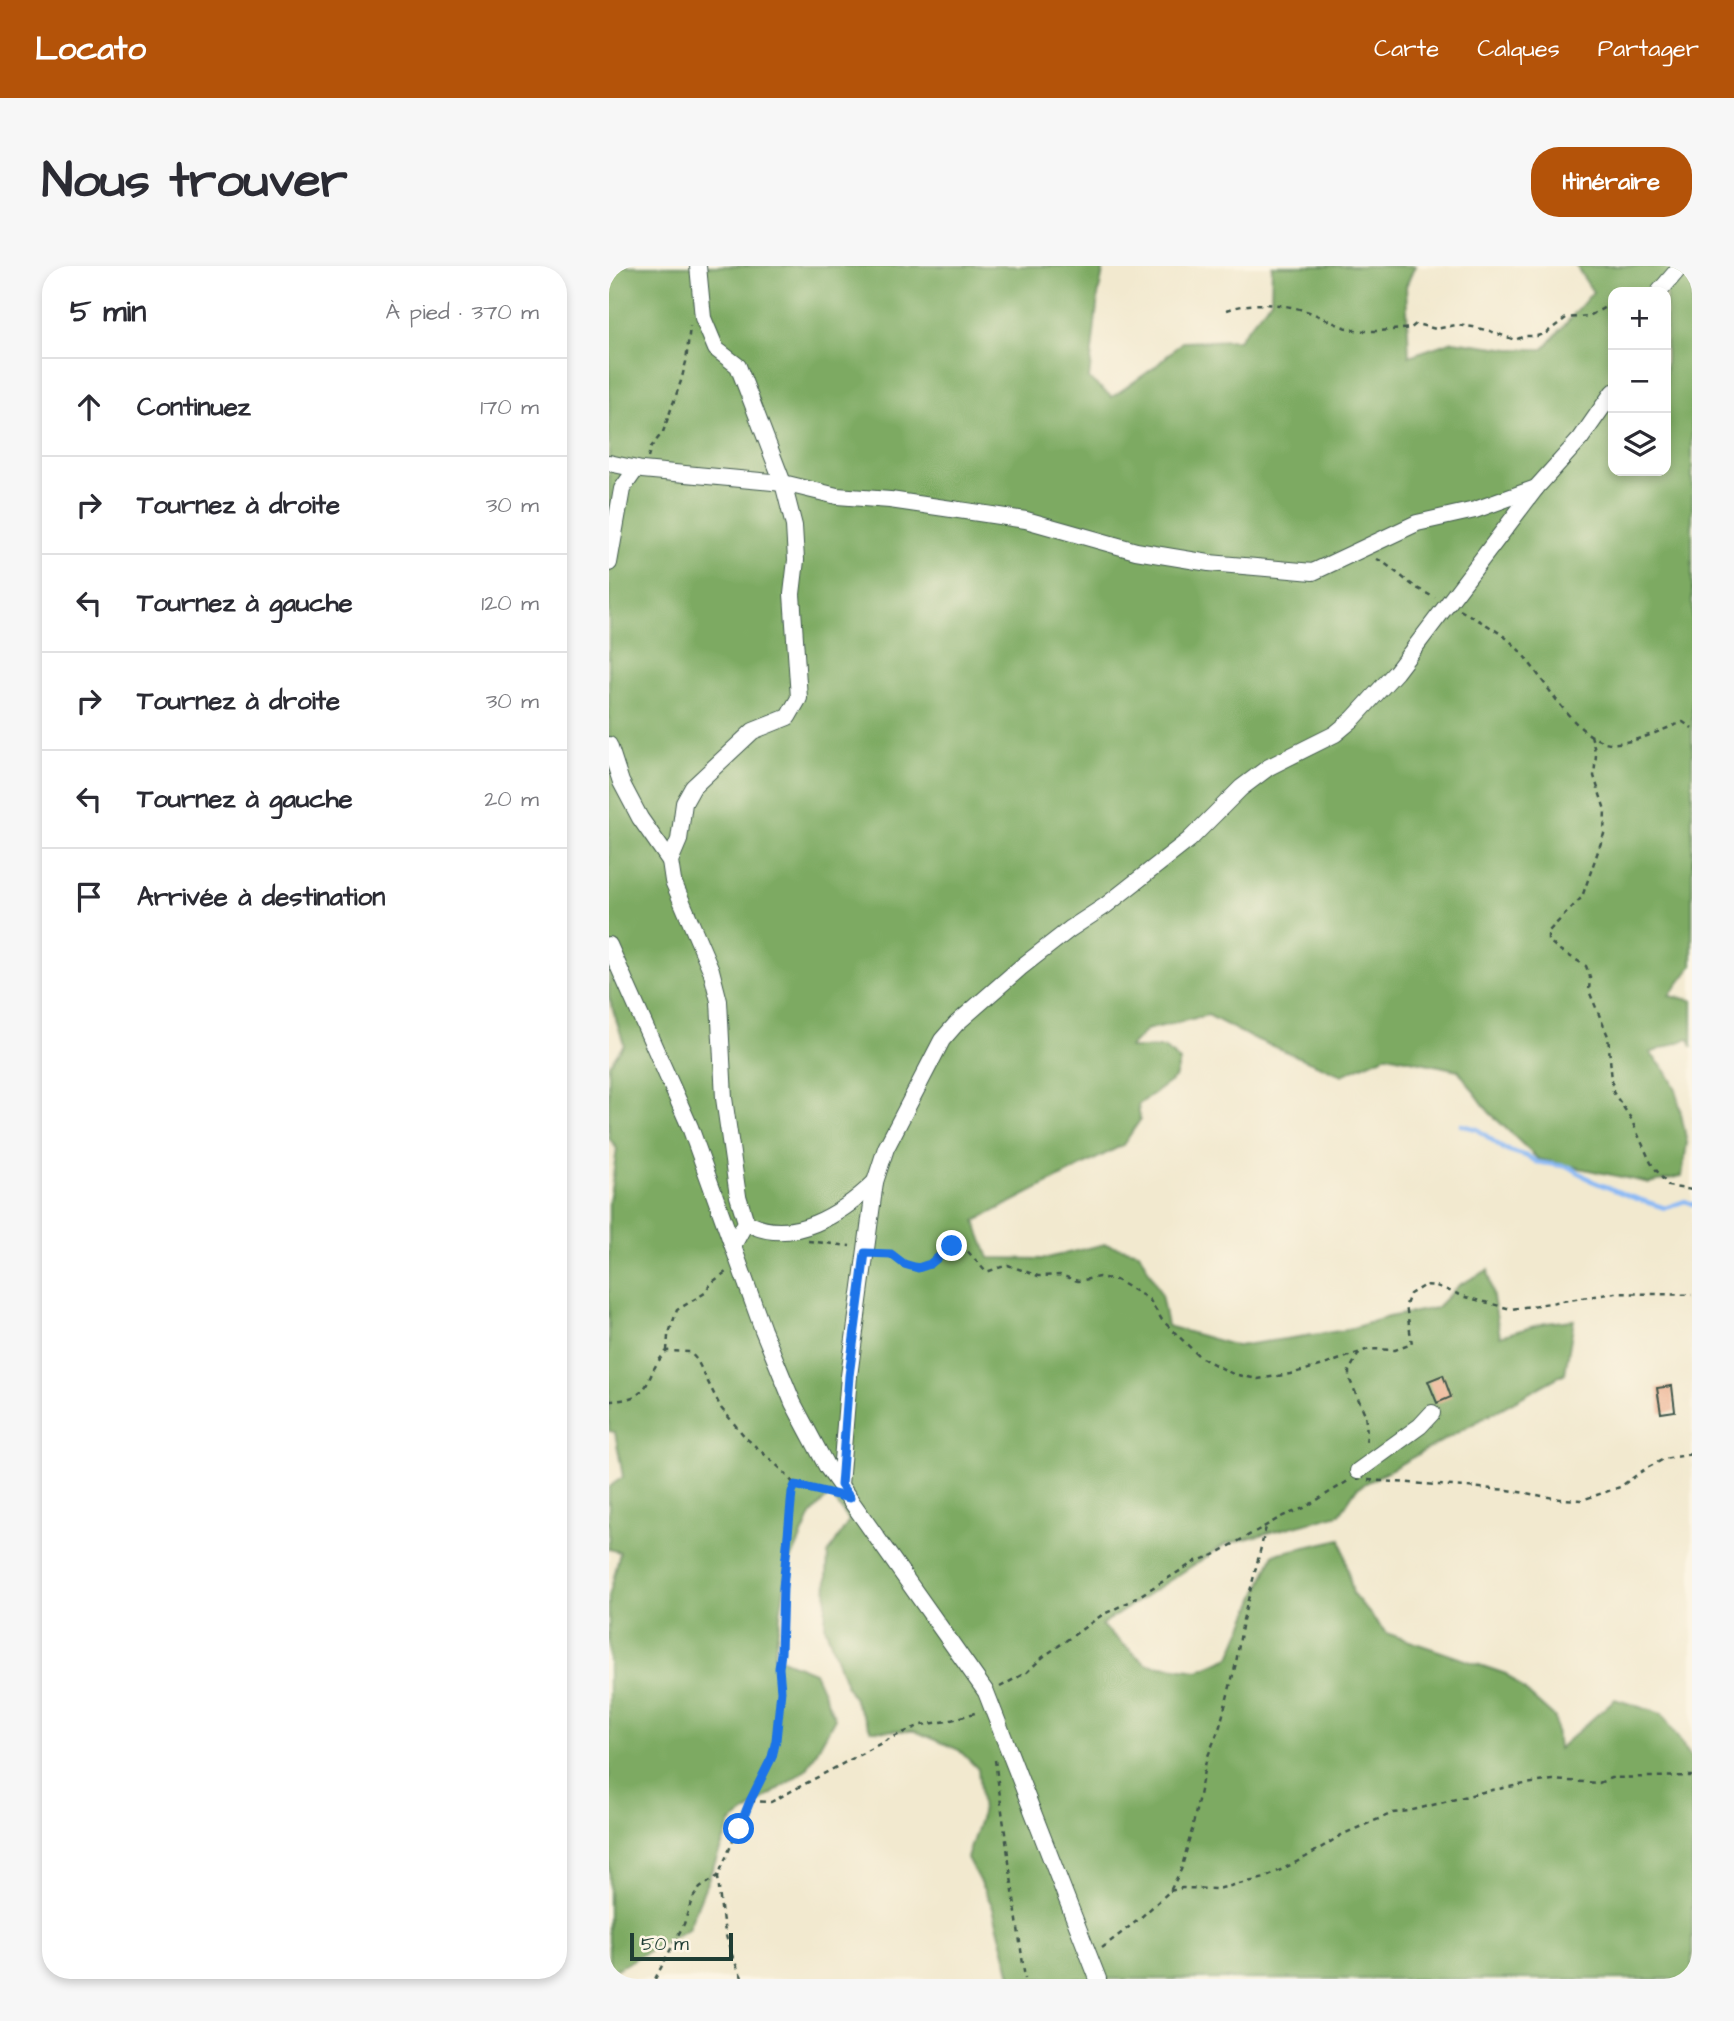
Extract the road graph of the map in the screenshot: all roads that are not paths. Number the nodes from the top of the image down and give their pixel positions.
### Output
1 (698, 266) edge
2 (1681, 266) edge
3 (1663, 287) edge
4 (1608, 399) edge
5 (609, 463) edge
6 (639, 469) junction
7 (783, 483) junction
8 (1536, 488) junction
9 (609, 564) edge
10 (609, 746) edge
11 (670, 861) junction
12 (609, 945) edge
13 (875, 1182) junction
14 (746, 1222) junction
15 (734, 1244) junction
16 (1432, 1413) dead end
17 (1356, 1474) road end
18 (845, 1492) junction
19 (1098, 1979) edge

1 - 7 street
2 - 3 street
4 - 8 street
5 - 6 street
6 - 7 street
6 - 9 street
7 - 8 street
7 - 11 street
8 - 13 street
10 - 11 street
11 - 14 street
12 - 15 street
13 - 14 street
13 - 18 street
14 - 15 street
15 - 18 street
16 - 17 street
18 - 19 street

